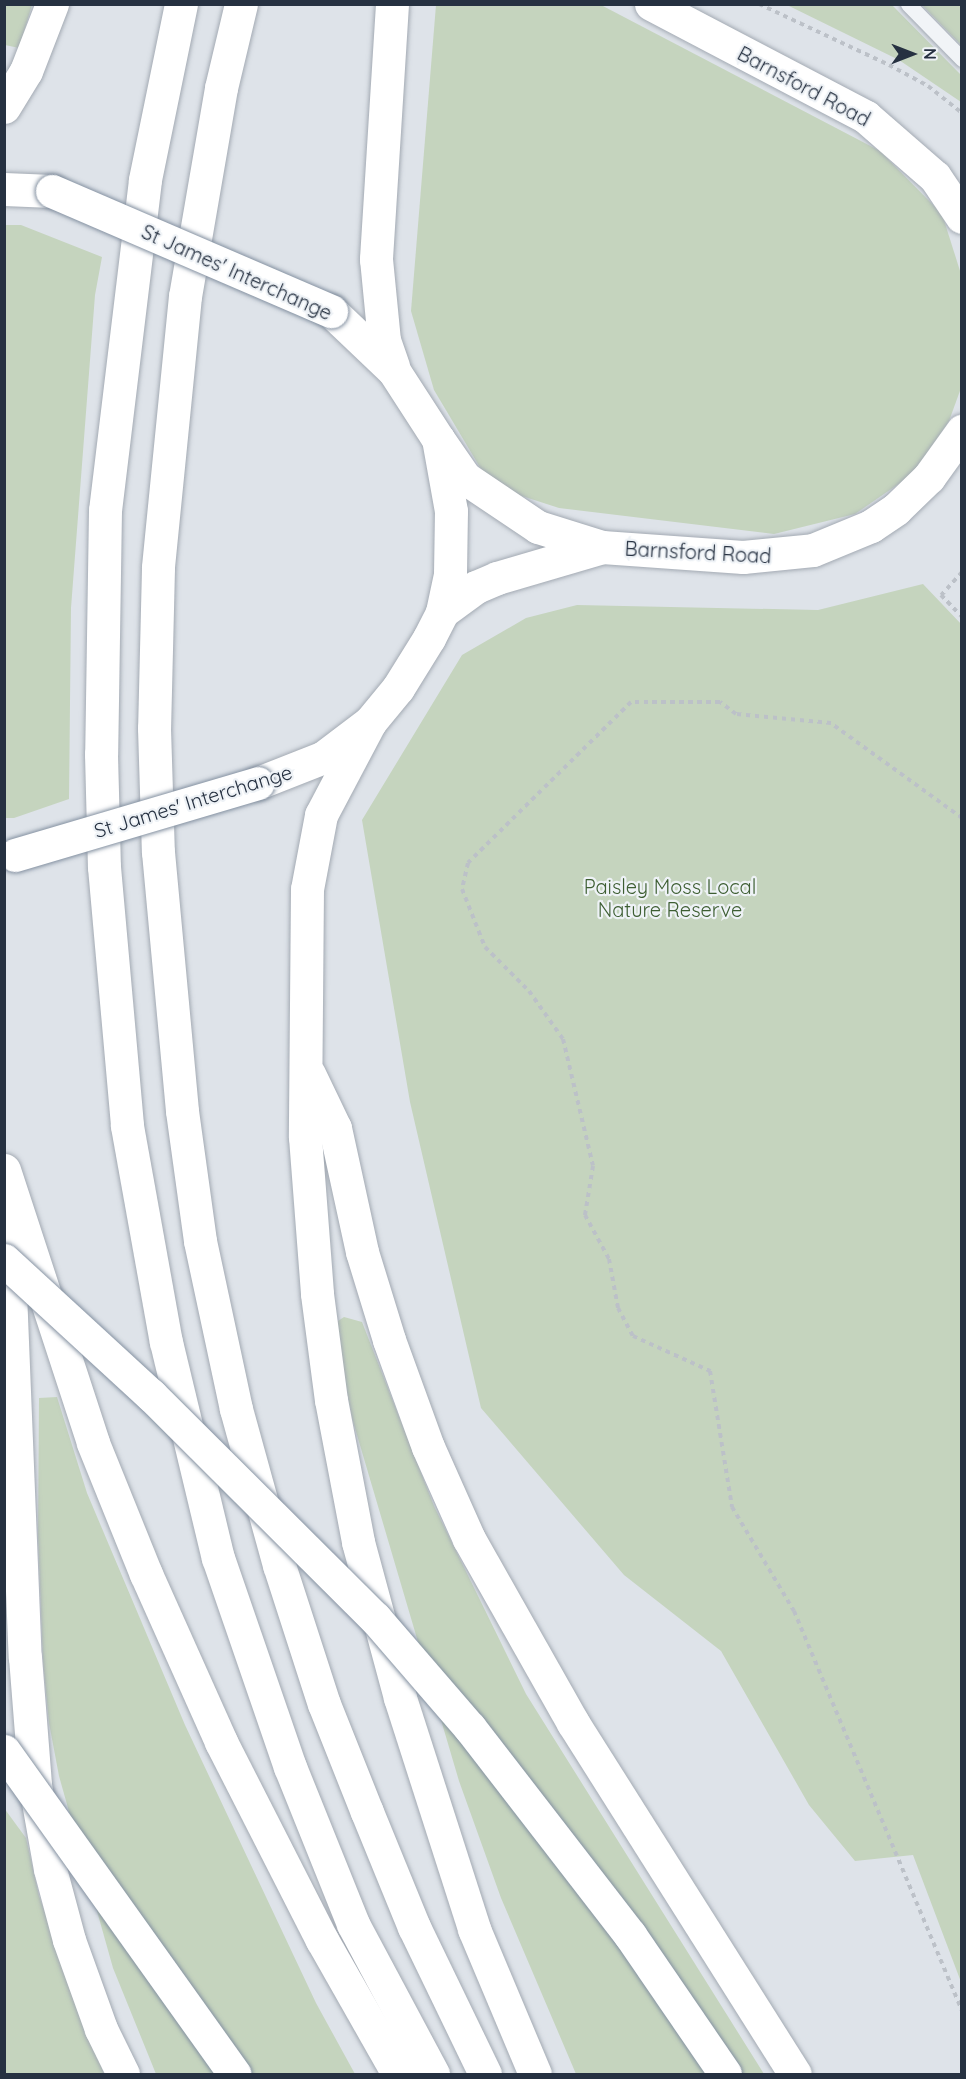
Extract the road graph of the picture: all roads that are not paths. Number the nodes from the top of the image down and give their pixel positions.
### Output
1 (52, 4) edge
2 (182, 4) edge
3 (241, 4) edge
4 (392, 4) edge
5 (651, 4) edge
6 (908, 4) edge
7 (962, 59) edge
8 (4, 107) edge
9 (4, 189) edge
10 (962, 217) edge
11 (394, 370) junction
12 (962, 431) edge
13 (438, 439) junction
14 (602, 547) junction
15 (442, 612) junction
16 (370, 722) junction
17 (10, 855) edge
18 (304, 1065) junction
19 (5, 1172) edge
20 (4, 1260) edge
21 (4, 1750) edge
22 (123, 2074) edge
23 (234, 2074) edge
24 (398, 2074) edge
25 (433, 2074) edge
26 (485, 2074) edge
27 (536, 2074) edge
28 (725, 2074) edge
29 (795, 2074) edge

1 - 8 main road
2 - 25 main road
3 - 26 main road
4 - 11 main road
5 - 10 main road, Barnsford Road
6 - 7 lane
9 - 11 main road, St James' Interchange, bridge
11 - 13 main road, St James' Interchange
12 - 14 main road, Barnsford Road
13 - 14 main road, Barnsford Road
13 - 15 main road, St James' Interchange
14 - 15 main road, Barnsford Road
15 - 16 main road, St James' Interchange
16 - 17 main road, St James' Interchange, bridge
16 - 18 main road
18 - 27 main road
18 - 29 main road
19 - 22 main road
19 - 24 main road
20 - 28 main road, bridge
21 - 23 main road, bridge

